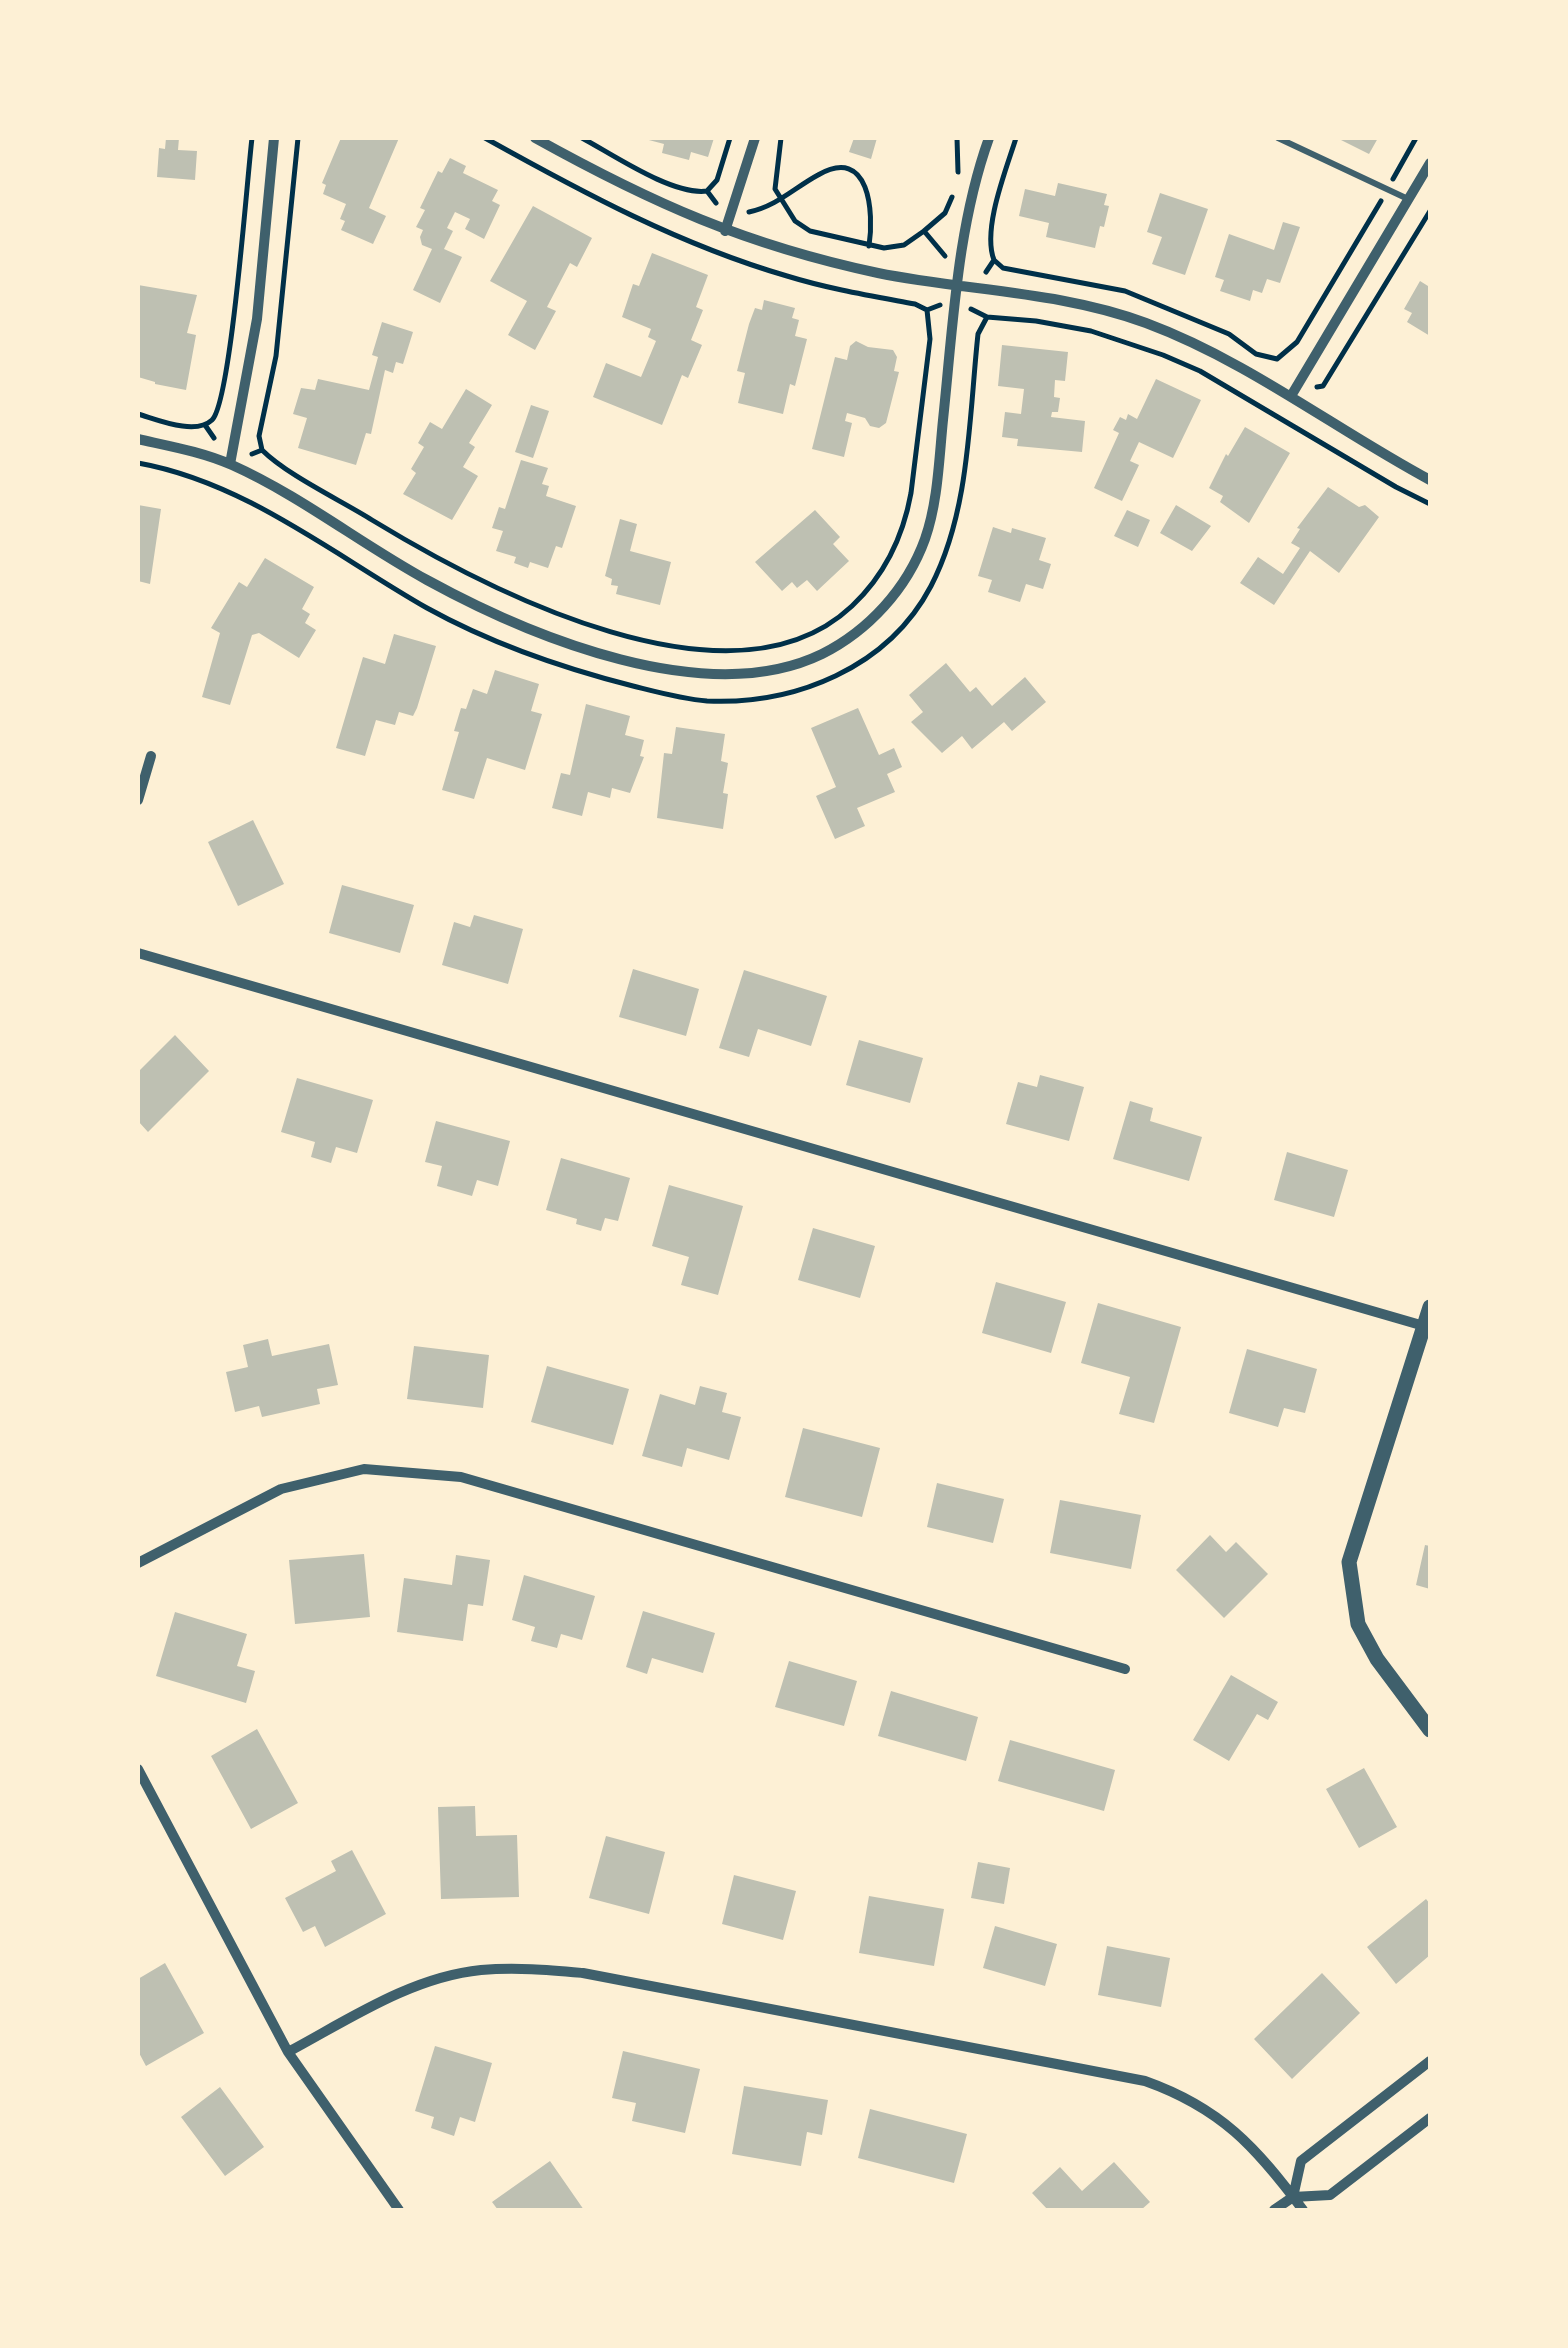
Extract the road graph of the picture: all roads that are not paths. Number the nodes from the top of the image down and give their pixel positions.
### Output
1 (274, 138) edge
2 (535, 138) edge
3 (755, 138) edge
4 (989, 138) edge
5 (1278, 138) edge
6 (1430, 163) edge
7 (1411, 200) junction
8 (725, 232) junction
9 (957, 286) junction
10 (1290, 396) junction
11 (138, 440) edge
12 (230, 464) junction
13 (1430, 480) edge
14 (151, 756) dead end
15 (138, 800) edge
16 (138, 954) edge
17 (1430, 1307) edge
18 (1424, 1326) junction
19 (138, 1564) edge
20 (1126, 1669) dead end
21 (1430, 1730) edge
22 (138, 1769) edge
23 (288, 2052) junction
24 (1430, 2063) edge
25 (1430, 2118) edge
26 (1292, 2196) junction
27 (399, 2210) edge
28 (1274, 2210) edge
29 (1303, 2210) edge

1 - 12 street
2 - 8 street
3 - 8 street
4 - 9 street
5 - 7 lane
6 - 7 street
7 - 10 street
8 - 9 street
9 - 10 street
9 - 12 street
10 - 13 street
11 - 12 street
14 - 15 street
16 - 18 street
17 - 18 street
18 - 21 street
19 - 20 street
22 - 23 street
23 - 26 street
23 - 27 street
24 - 26 street
25 - 26 street
26 - 28 street
26 - 29 street

